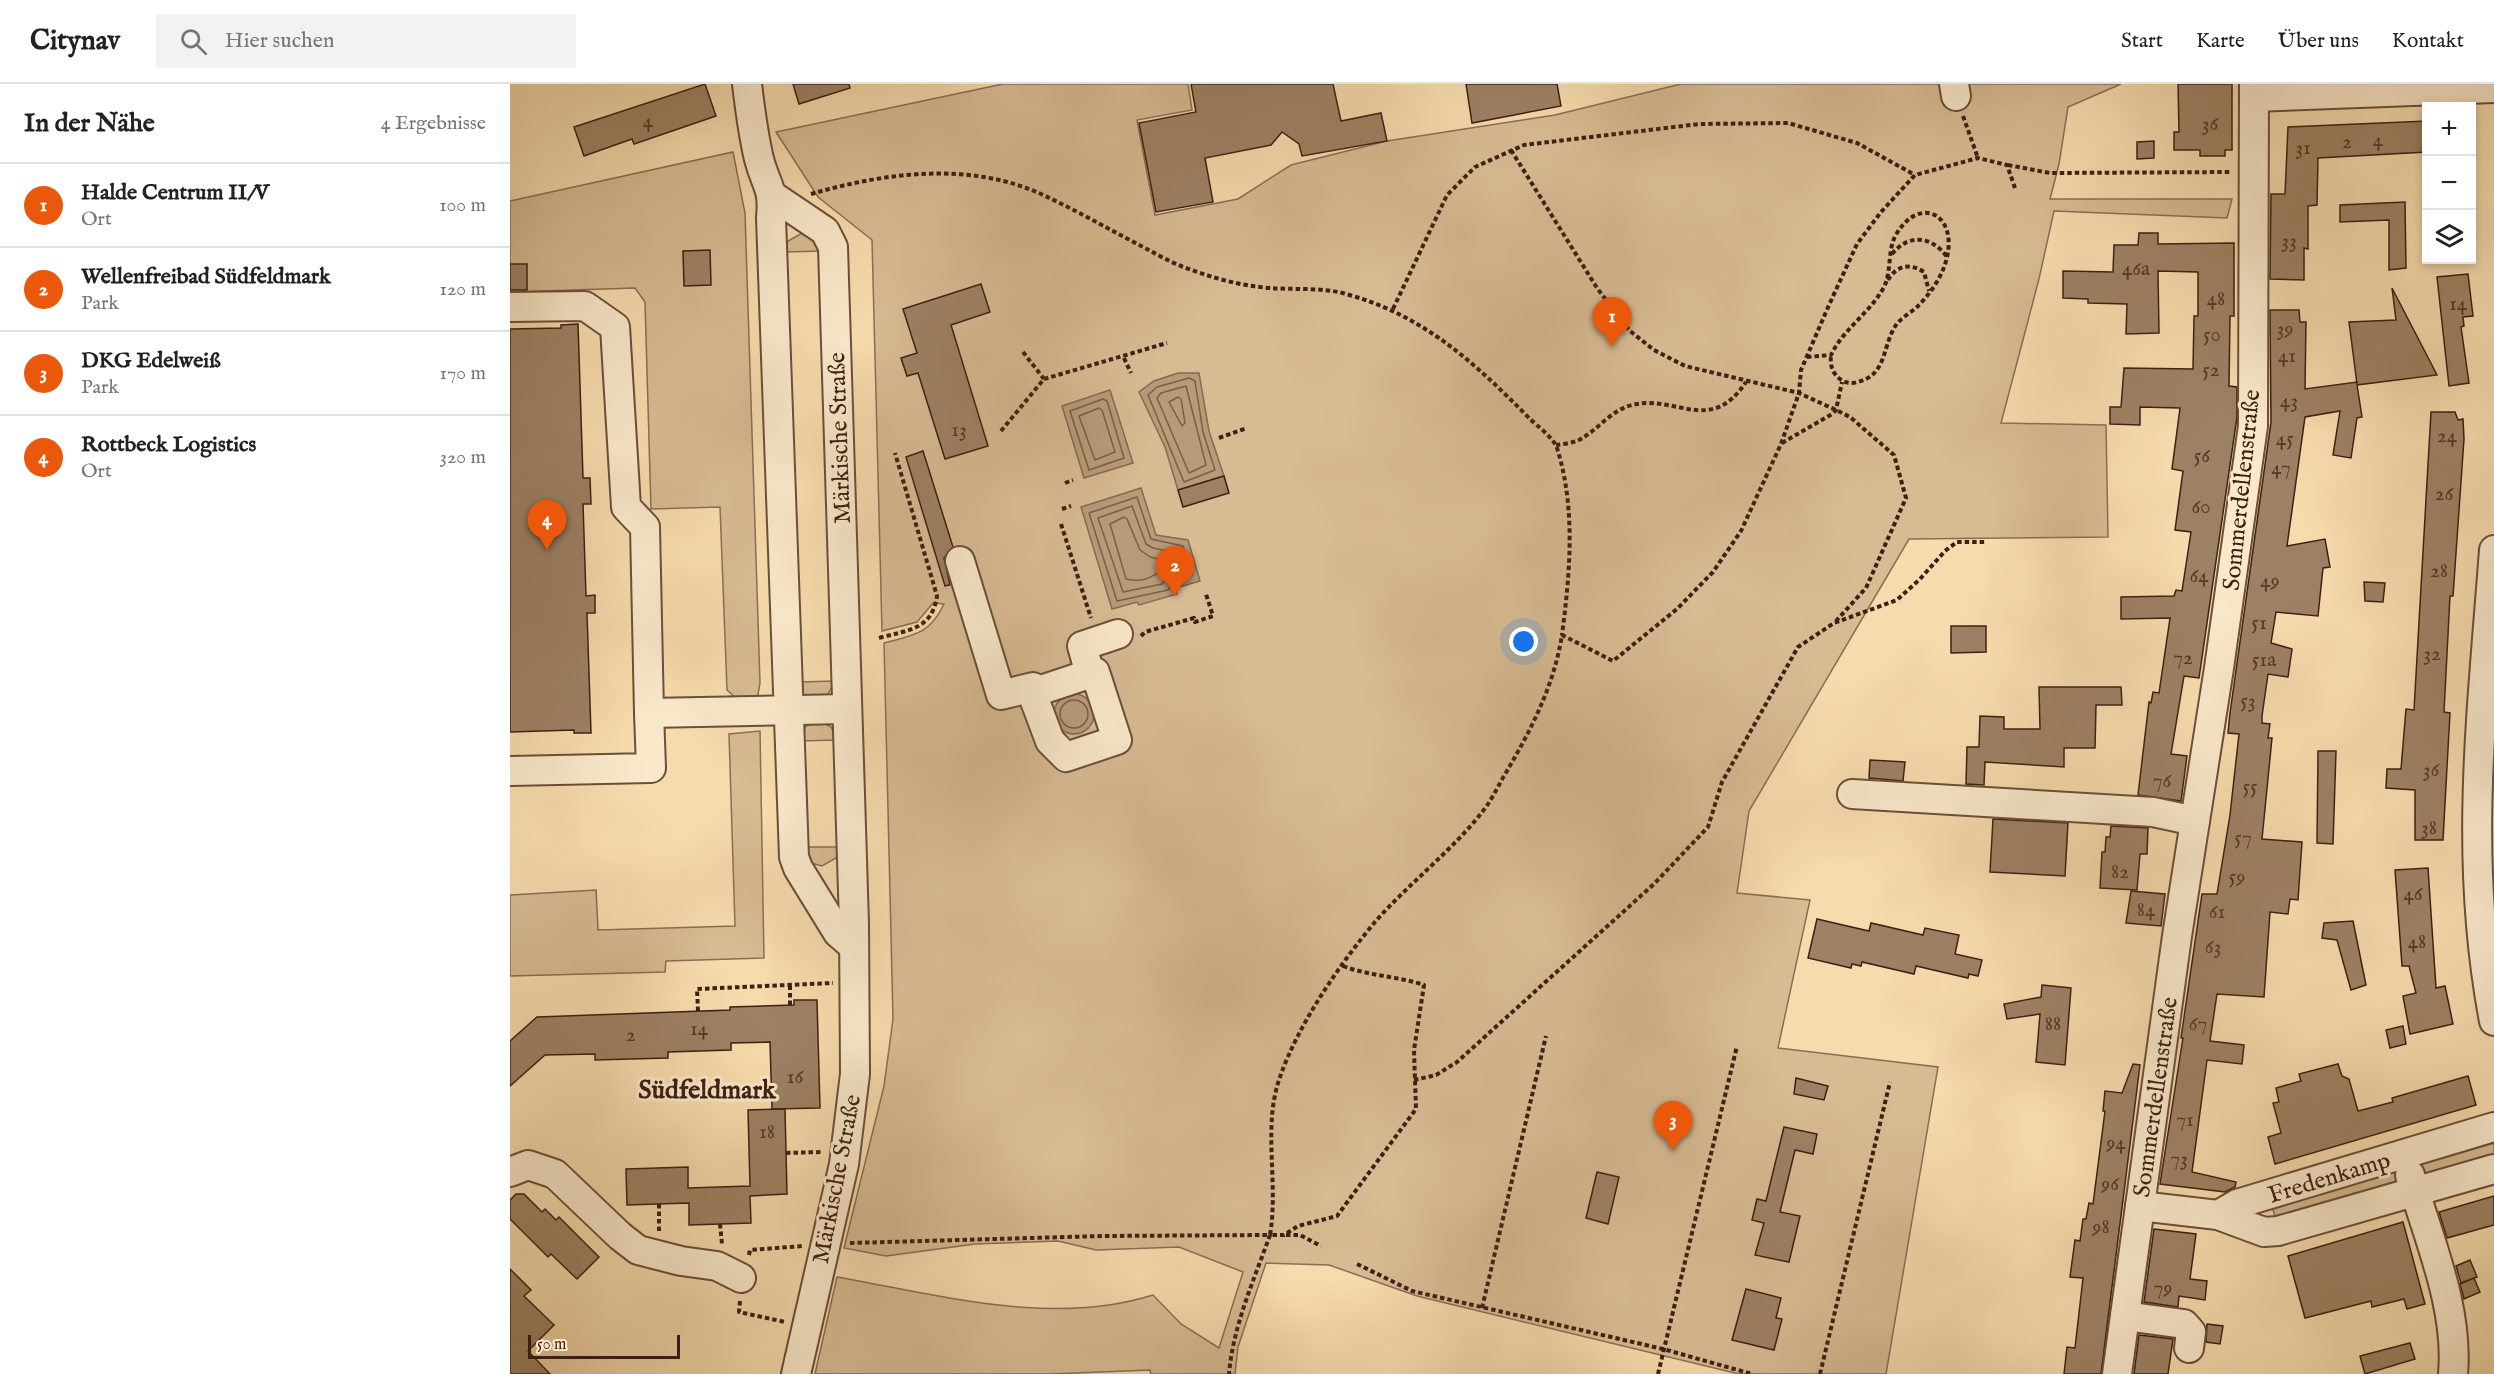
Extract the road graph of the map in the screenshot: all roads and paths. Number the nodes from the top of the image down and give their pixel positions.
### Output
1 (747, 84) edge
2 (2494, 88) edge
3 (1955, 90) edge
4 (2254, 90) edge
5 (1511, 150) junction
6 (1978, 158) junction
7 (2007, 165) junction
8 (2254, 172) junction
9 (1915, 175) junction
10 (2015, 188) dead end
11 (773, 196) junction
12 (798, 211) junction
13 (1892, 255) junction
14 (1947, 257) junction
15 (1886, 284) junction
16 (1929, 292) junction
17 (510, 307) edge
18 (1393, 309) junction
19 (1167, 343) dead end
20 (1023, 352) dead end
21 (1831, 355) junction
22 (1124, 357) junction
23 (1807, 357) junction
24 (1131, 373) dead end
25 (1044, 379) junction
26 (1746, 382) junction
27 (1842, 382) junction
28 (1799, 393) junction
29 (1836, 410) junction
30 (1247, 428) dead end
31 (1001, 431) dead end
32 (1219, 438) dead end
33 (1781, 444) junction
34 (1556, 445) junction
35 (895, 453) dead end
36 (1073, 480) dead end
37 (1065, 483) dead end
38 (1071, 506) dead end
39 (1062, 509) dead end
40 (1061, 524) dead end
41 (1985, 542) dead end
42 (2494, 550) edge
43 (960, 561) dead end
44 (1206, 594) dead end
45 (1834, 623) junction
46 (1562, 635) junction
47 (879, 638) dead end
48 (1118, 638) junction
49 (1090, 674) junction
50 (1035, 692) junction
51 (846, 709) junction
52 (789, 712) junction
53 (649, 713) junction
54 (510, 771) edge
55 (1852, 794) dead end
56 (2195, 821) junction
57 (853, 946) junction
58 (1343, 966) junction
59 (855, 982) junction
60 (790, 985) junction
61 (790, 1005) dead end
62 (698, 1011) dead end
63 (2494, 1021) edge
64 (1546, 1036) dead end
65 (1737, 1046) dead end
66 (1414, 1080) junction
67 (1890, 1082) dead end
68 (2494, 1127) edge
69 (845, 1151) junction
70 (786, 1153) dead end
71 (2404, 1154) junction
72 (2494, 1169) edge
73 (510, 1172) edge
74 (2415, 1192) junction
75 (2140, 1206) junction
76 (2218, 1215) junction
77 (1270, 1235) junction
78 (1284, 1235) junction
79 (825, 1244) junction
80 (1321, 1246) dead end
81 (1357, 1264) dead end
82 (741, 1278) junction
83 (1482, 1308) junction
84 (2125, 1316) junction
85 (805, 1326) junction
86 (2188, 1348) dead end
87 (1663, 1349) junction
88 (796, 1374) edge
89 (1229, 1374) edge
90 (1658, 1374) edge
91 (1752, 1374) edge
92 (1820, 1374) edge
93 (2117, 1374) edge
94 (2452, 1374) edge

1 - 11 street
2 - 4 street
3 - 6 path
4 - 8 street, Sommerdellenstraße
5 - 9 path
5 - 18 path
5 - 26 path
6 - 7 path
6 - 9 path
7 - 8 path
7 - 10 path
8 - 56 street, Sommerdellenstraße
9 - 23 path
11 - 12 street, Märkische Straße
11 - 52 street
12 - 18 path
12 - 51 street, Märkische Straße
13 - 14 path
13 - 14 path
13 - 15 path
14 - 16 path
15 - 16 path
15 - 21 path
16 - 27 path
17 - 53 street
18 - 34 path
19 - 22 path
20 - 25 path
21 - 23 path
21 - 27 path
22 - 24 path
22 - 25 path
23 - 28 path
25 - 31 path
26 - 28 path
26 - 34 path
27 - 29 path
28 - 29 path
28 - 33 path
29 - 33 path
29 - 45 path
30 - 32 path
33 - 46 path
34 - 46 path
35 - 47 path
36 - 37 path
38 - 39 path
40 - 48 path
41 - 45 path
42 - 63 street
43 - 50 street
44 - 48 path
45 - 66 path
46 - 58 path
48 - 49 street
49 - 50 street
49 - 50 street
51 - 52 street
51 - 57 street, Märkische Straße
52 - 53 street
52 - 57 street
53 - 54 street
55 - 56 street
56 - 75 street, Sommerdellenstraße
57 - 59 street, Märkische Straße
58 - 66 path
58 - 77 path
59 - 60 path
59 - 69 street, Märkische Straße
60 - 61 path
60 - 62 path
64 - 83 path
65 - 87 path
66 - 78 path
67 - 92 path
68 - 71 street
69 - 70 path
69 - 79 street, Märkische Straße
71 - 74 street, Fredenkamp
71 - 76 street, Fredenkamp
72 - 74 street
73 - 82 street
74 - 76 street, Fredenkamp
74 - 94 street, Fredenkamp
75 - 76 street, Fredenkamp
75 - 84 street, Sommerdellenstraße
77 - 78 path
77 - 79 path
77 - 89 path
78 - 80 path
79 - 82 path
79 - 85 street, Märkische Straße
81 - 83 path
82 - 85 path
83 - 87 path
84 - 86 street
84 - 93 street, Sommerdellenstraße
85 - 88 street, Märkische Straße
87 - 90 path
87 - 91 path

